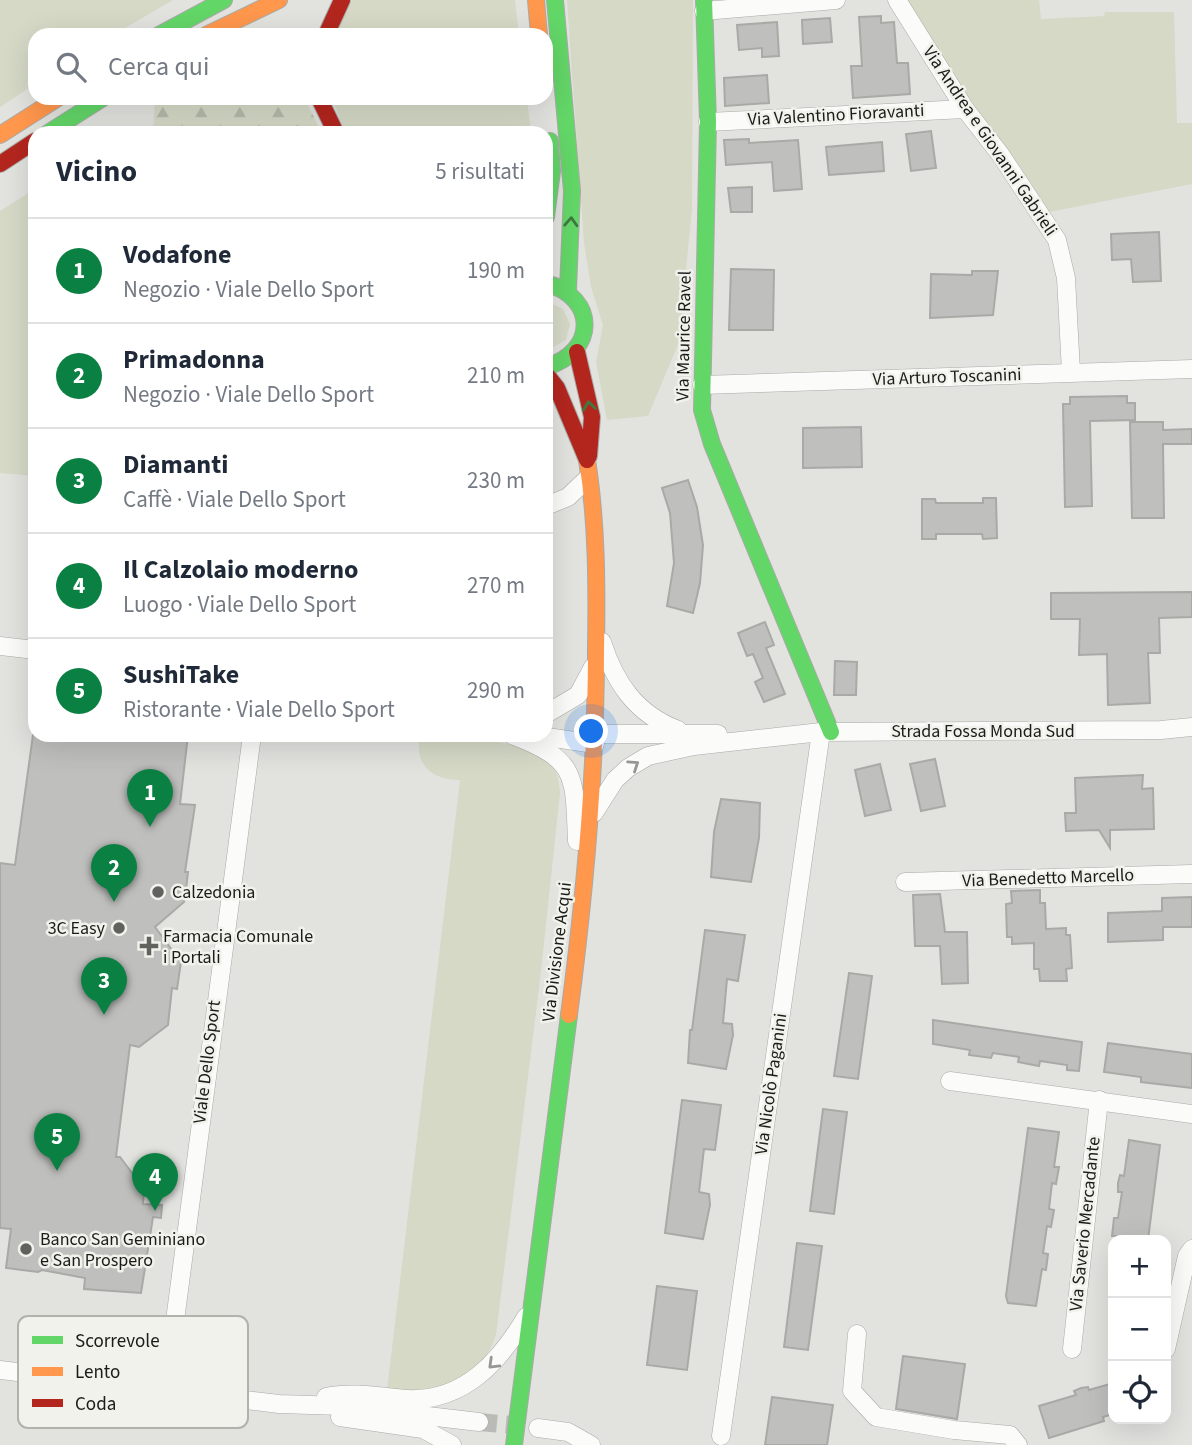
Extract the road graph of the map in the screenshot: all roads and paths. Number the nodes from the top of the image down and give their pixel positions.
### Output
1 (224, 0) edge
2 (279, 0) edge
3 (342, 0) edge
4 (536, 0) edge
5 (555, 0) edge
6 (836, 0) edge
7 (897, 0) edge
8 (704, 5) edge
9 (172, 28) edge
10 (221, 28) edge
11 (329, 28) edge
12 (538, 28) edge
13 (47, 105) edge
14 (92, 105) edge
15 (325, 105) edge
16 (965, 108) junction
17 (708, 122) junction
18 (59, 126) edge
19 (333, 126) edge
20 (0, 135) edge
21 (28, 146) edge
22 (0, 164) edge
23 (553, 285) edge
24 (568, 290) junction
25 (577, 352) junction
26 (553, 365) edge
27 (1192, 369) edge
28 (1070, 372) junction
29 (553, 383) edge
30 (702, 385) junction
31 (587, 469) junction
32 (553, 504) edge
33 (553, 505) edge
34 (595, 523) junction
35 (596, 616) junction
36 (0, 646) edge
37 (28, 649) edge
38 (597, 654) junction
39 (553, 710) edge
40 (1192, 727) edge
41 (826, 732) junction
42 (685, 733) junction
43 (773, 735) junction
44 (553, 736) edge
45 (595, 739) junction
46 (251, 742) edge
47 (530, 742) edge
48 (592, 817) junction
49 (1192, 874) edge
50 (905, 882) dead end
51 (583, 909) junction
52 (950, 1081) dead end
53 (1099, 1100) junction
54 (1192, 1114) edge
55 (1192, 1249) edge
56 (531, 1308) junction
57 (176, 1316) edge
58 (1171, 1327) edge
59 (857, 1334) dead end
60 (1072, 1349) dead end
61 (0, 1370) edge
62 (18, 1372) edge
63 (248, 1400) edge
64 (279, 1404) junction
65 (298, 1404) junction
66 (518, 1413) junction
67 (479, 1422) tunnel mouth
68 (538, 1428) tunnel mouth
69 (721, 1436) dead end
70 (452, 1445) edge
71 (514, 1445) edge
72 (520, 1445) edge
73 (591, 1445) edge
74 (1018, 1445) edge

1 - 9 main road
2 - 10 main road
3 - 11 main road
4 - 12 main road
24 -> 5 main road
6 - 8 street
7 - 16 street, Via Andrea e Giovanni Gabrieli
8 - 17 main road, Via Maurice Ravel
13 - 20 main road
14 - 18 main road
15 - 19 main road
16 - 17 street, Via Valentino Fioravanti
16 - 28 street, Via Andrea e Giovanni Gabrieli
17 - 30 main road, Via Maurice Ravel
21 - 22 main road
23 - 24 main road
24 - 25 main road
25 - 26 main road
31 -> 25 main road, Via Divisione Acqui
27 - 28 street, Via Arturo Toscanini
28 - 30 street, Via Arturo Toscanini
29 - 31 main road, Via Divisione Acqui
30 - 41 main road, Via Maurice Ravel
31 - 32 street
31 - 34 main road, Via Divisione Acqui
33 - 34 street
34 - 35 main road, Via Divisione Acqui
35 - 38 main road, Via Divisione Acqui
35 - 42 street
36 - 37 street
38 - 39 street
38 - 45 main road, Via Divisione Acqui
40 - 41 street, Strada Fossa Monda Sud
41 - 43 street, Strada Fossa Monda Sud
41 - 69 street, Via Nicolò Paganini
42 - 43 street, Strada Fossa Monda Sud
42 - 45 street, Strada Fossa Monda Sud
48 -> 43 street, Strada Fossa Monda Sud
44 - 45 street
45 - 48 main road, Via Divisione Acqui
46 - 57 street, Viale Dello Sport
47 - 51 street
48 - 51 main road, Via Divisione Acqui
49 - 50 street, Via Benedetto Marcello
51 - 56 main road, Via Divisione Acqui
52 - 53 street
53 - 54 street
53 - 60 street, Via Saverio Mercadante
55 - 58 street
56 -> 65 street
56 - 66 main road, Via Divisione Acqui
59 - 74 street
61 - 62 street
63 - 64 street
64 - 65 street
64 - 70 street
65 - 67 street
66 - 71 main road, Via Divisione Acqui
66 - 72 street
68 - 73 street

